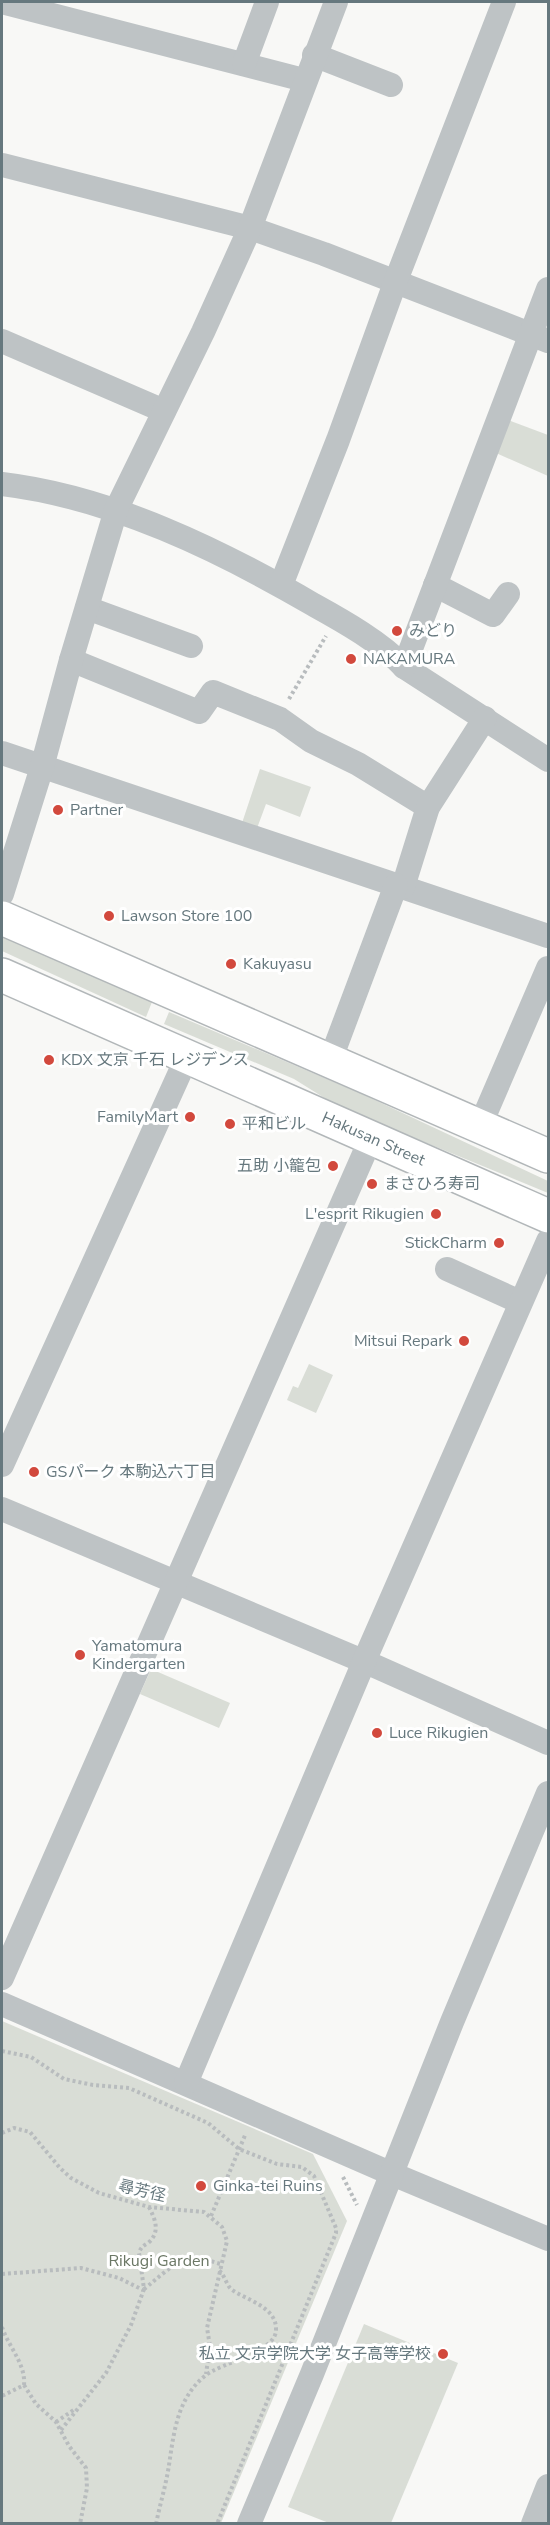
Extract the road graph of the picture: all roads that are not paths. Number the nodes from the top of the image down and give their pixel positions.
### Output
1 (2, 2) edge
2 (267, 2) edge
3 (336, 2) edge
4 (504, 2) edge
5 (314, 55) junction
6 (244, 64) junction
7 (304, 80) junction
8 (392, 85) dead end
9 (2, 165) edge
10 (250, 228) junction
11 (394, 283) junction
12 (549, 290) edge
13 (540, 337) edge
14 (2, 341) edge
15 (164, 411) junction
16 (2, 484) edge
17 (116, 510) junction
18 (281, 585) junction
19 (435, 585) junction
20 (508, 594) dead end
21 (87, 608) junction
22 (191, 646) dead end
23 (70, 660) junction
24 (404, 667) junction
25 (484, 718) junction
26 (2, 753) edge
27 (549, 760) edge
28 (42, 767) junction
29 (428, 807) junction
30 (399, 886) junction
31 (2, 894) edge
32 (2, 918) edge
33 (549, 936) edge
34 (549, 968) edge
35 (2, 975) edge
36 (187, 1057) junction
37 (330, 1061) junction
38 (480, 1126) junction
39 (371, 1138) junction
40 (549, 1156) edge
41 (549, 1216) edge
42 (549, 1241) edge
43 (447, 1269) dead end
44 (520, 1302) junction
45 (2, 1465) edge
46 (2, 1509) edge
47 (175, 1583) junction
48 (364, 1662) junction
49 (549, 1743) edge
50 (549, 1793) edge
51 (2, 1978) edge
52 (2, 2004) edge
53 (186, 2083) junction
54 (390, 2173) junction
55 (549, 2239) edge
56 (549, 2486) edge
57 (249, 2523) edge
58 (533, 2523) edge

1 - 6 street
2 - 6 street
3 - 5 street
4 - 11 street
5 - 7 street
5 - 8 street
6 - 7 street
7 - 10 street
9 - 10 street
10 - 11 street
10 - 15 street
11 - 13 street
11 - 18 street
12 - 13 street
13 - 19 street
14 - 15 street
15 - 17 street
16 - 17 street
17 - 18 street
17 - 21 street
18 - 24 street
19 - 20 street
19 - 24 street
21 - 22 street
21 - 23 street
23 - 28 street
23 - 29 street
24 - 25 street
25 - 27 street
25 - 29 street
26 - 28 street
28 - 30 street
28 - 31 street
29 - 30 street
30 - 33 street
30 - 37 street
32 - 37 highway
34 - 38 street
35 - 36 highway, Hakusan Street
36 - 39 highway, Hakusan Street
36 - 45 street
37 - 38 highway
38 - 40 highway
39 - 41 highway, Hakusan Street
39 - 47 street
42 - 44 street
43 - 44 street
44 - 48 street
46 - 47 street
47 - 48 street
47 - 51 street
48 - 49 street
48 - 53 street
50 - 54 street
52 - 53 street
53 - 54 street
54 - 55 street
54 - 57 street
56 - 58 street

